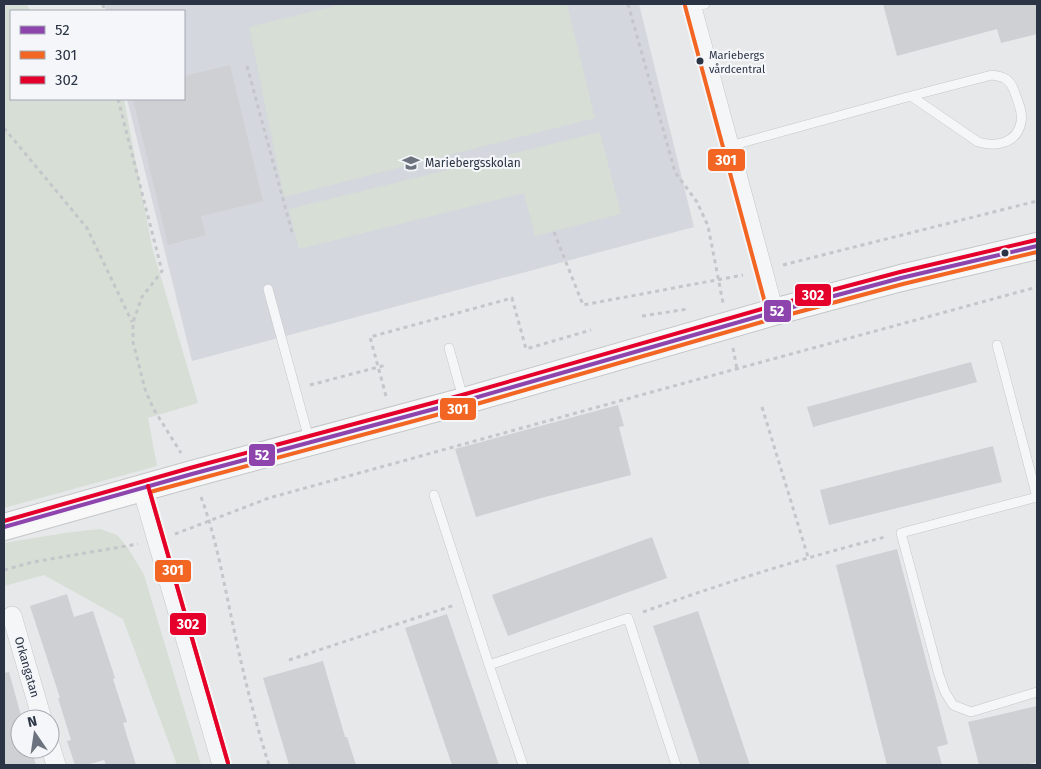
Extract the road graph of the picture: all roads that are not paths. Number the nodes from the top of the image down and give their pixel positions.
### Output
1 (696, 5) edge
2 (911, 96) junction
3 (730, 146) junction
4 (1037, 246) edge
5 (268, 289) dead end
6 (774, 312) junction
7 (997, 345) dead end
8 (449, 348) dead end
9 (464, 400) junction
10 (310, 442) junction
11 (142, 488) junction
12 (434, 495) dead end
13 (1037, 498) edge
14 (4, 527) edge
15 (12, 616) dead end
16 (489, 665) junction
17 (1037, 692) edge
18 (39, 709) edge
19 (222, 765) edge
20 (523, 765) edge
21 (676, 765) edge

1 - 3 street
2 - 2 lane
2 - 3 lane
3 - 6 street
4 - 6 street
5 - 10 lane
6 - 9 street
7 - 13 lane
8 - 9 lane
9 - 10 street
10 - 11 street
11 - 14 street
11 - 19 street
12 - 16 lane
13 - 17 lane
15 - 18 street, Orkangatan
16 - 20 lane
16 - 21 lane

